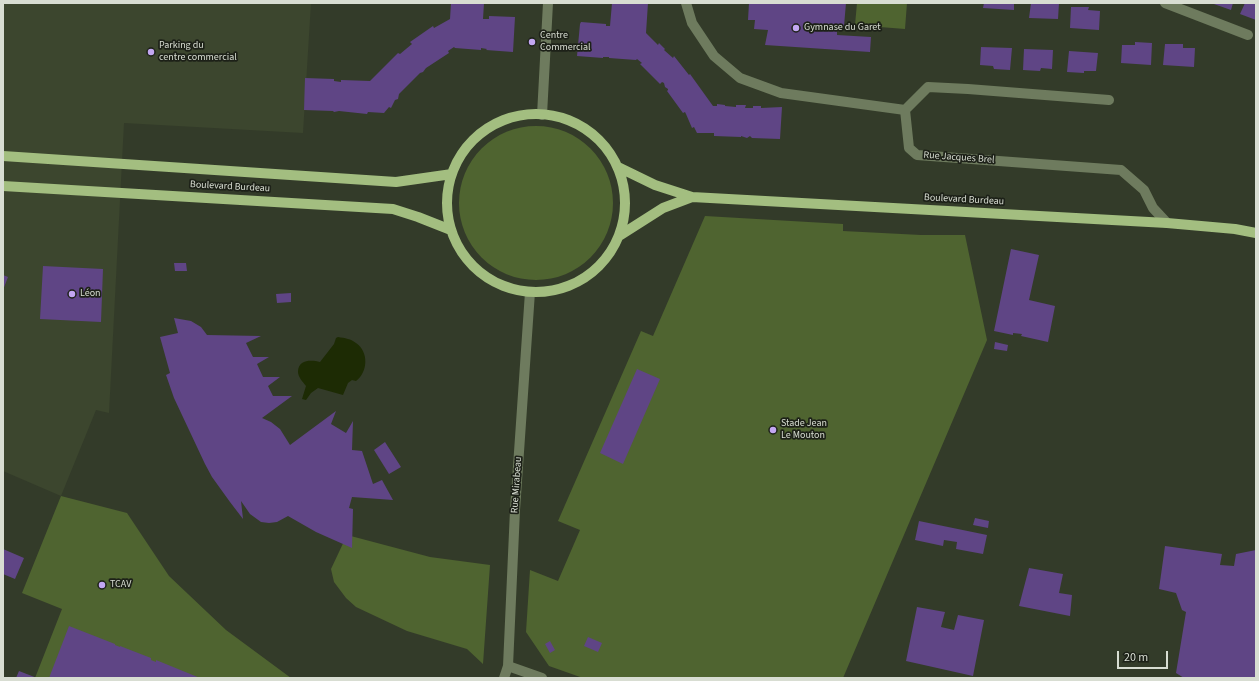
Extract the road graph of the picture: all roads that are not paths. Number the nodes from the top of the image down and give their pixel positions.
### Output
1 (548, 3) edge
2 (686, 3) edge
3 (1165, 3) edge
4 (1248, 35) dead end
5 (1109, 100) dead end
6 (905, 110) junction
7 (542, 114) junction
8 (3, 156) edge
9 (618, 167) junction
10 (452, 174) junction
11 (3, 186) edge
12 (692, 197) junction
13 (1167, 223) junction
14 (1256, 226) edge
15 (1235, 229) junction
16 (451, 230) junction
17 (1256, 233) edge
18 (619, 236) junction
19 (530, 292) junction
20 (508, 666) junction
21 (504, 678) edge
22 (542, 678) edge

1 - 7 street
2 - 6 street
3 - 4 street
5 - 6 street
6 - 13 street, Rue Jacques Brel
7 - 9 main road
7 - 10 main road
8 - 10 main road, Boulevard Burdeau
9 - 12 main road, Boulevard Burdeau
9 - 18 main road
10 - 16 main road
11 - 16 main road, Boulevard Burdeau
12 - 13 main road, Boulevard Burdeau
12 - 18 main road, Boulevard Burdeau
13 - 15 main road, Boulevard Burdeau
14 - 15 main road, Boulevard Burdeau
15 - 17 main road, Boulevard Burdeau
16 - 19 main road
18 - 19 main road
19 - 20 street, Rue Mirabeau
20 - 21 street, Rue Mirabeau
20 - 22 street

